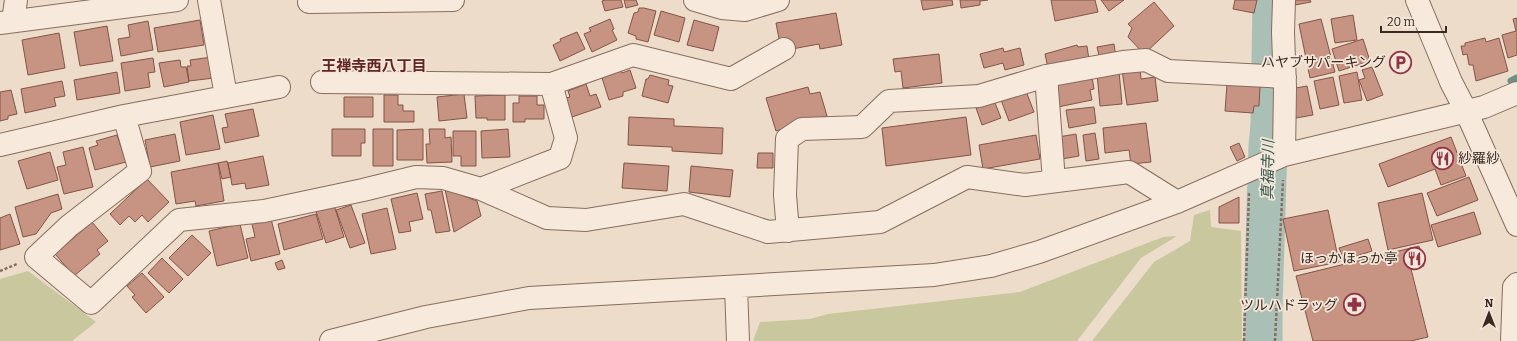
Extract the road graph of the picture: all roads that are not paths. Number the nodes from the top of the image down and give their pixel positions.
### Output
1 (16, 0) edge
2 (177, 0) edge
3 (209, 0) edge
4 (453, 0) edge
5 (695, 0) edge
6 (778, 0) edge
7 (1284, 0) edge
8 (1418, 0) edge
9 (309, 2) dead end
10 (6, 22) edge
11 (784, 49) dead end
12 (1046, 76) junction
13 (1285, 77) junction
14 (322, 82) dead end
15 (551, 84) junction
16 (279, 86) dead end
17 (1517, 93) edge
18 (226, 96) junction
19 (1466, 111) junction
20 (124, 116) junction
21 (0, 145) edge
22 (1280, 157) junction
23 (1054, 182) junction
24 (481, 189) junction
25 (1177, 202) junction
26 (1517, 225) edge
27 (788, 231) junction
28 (1517, 284) edge
29 (736, 287) junction
30 (331, 341) edge
31 (738, 341) edge
32 (1512, 341) edge

1 - 10 street
2 - 10 street
3 - 18 street
4 - 9 street
5 - 6 street
7 - 13 street
8 - 19 street
11 - 15 street
12 - 13 street
12 - 23 street
12 - 27 street
13 - 22 street
14 - 15 street
15 - 24 street
16 - 18 street
17 - 19 street
18 - 20 street
19 - 22 street
19 - 26 street
20 - 21 street
20 - 24 street
22 - 25 street
23 - 25 street
23 - 27 street
24 - 27 street
25 - 29 street
28 - 32 street
29 - 30 street
29 - 31 street

